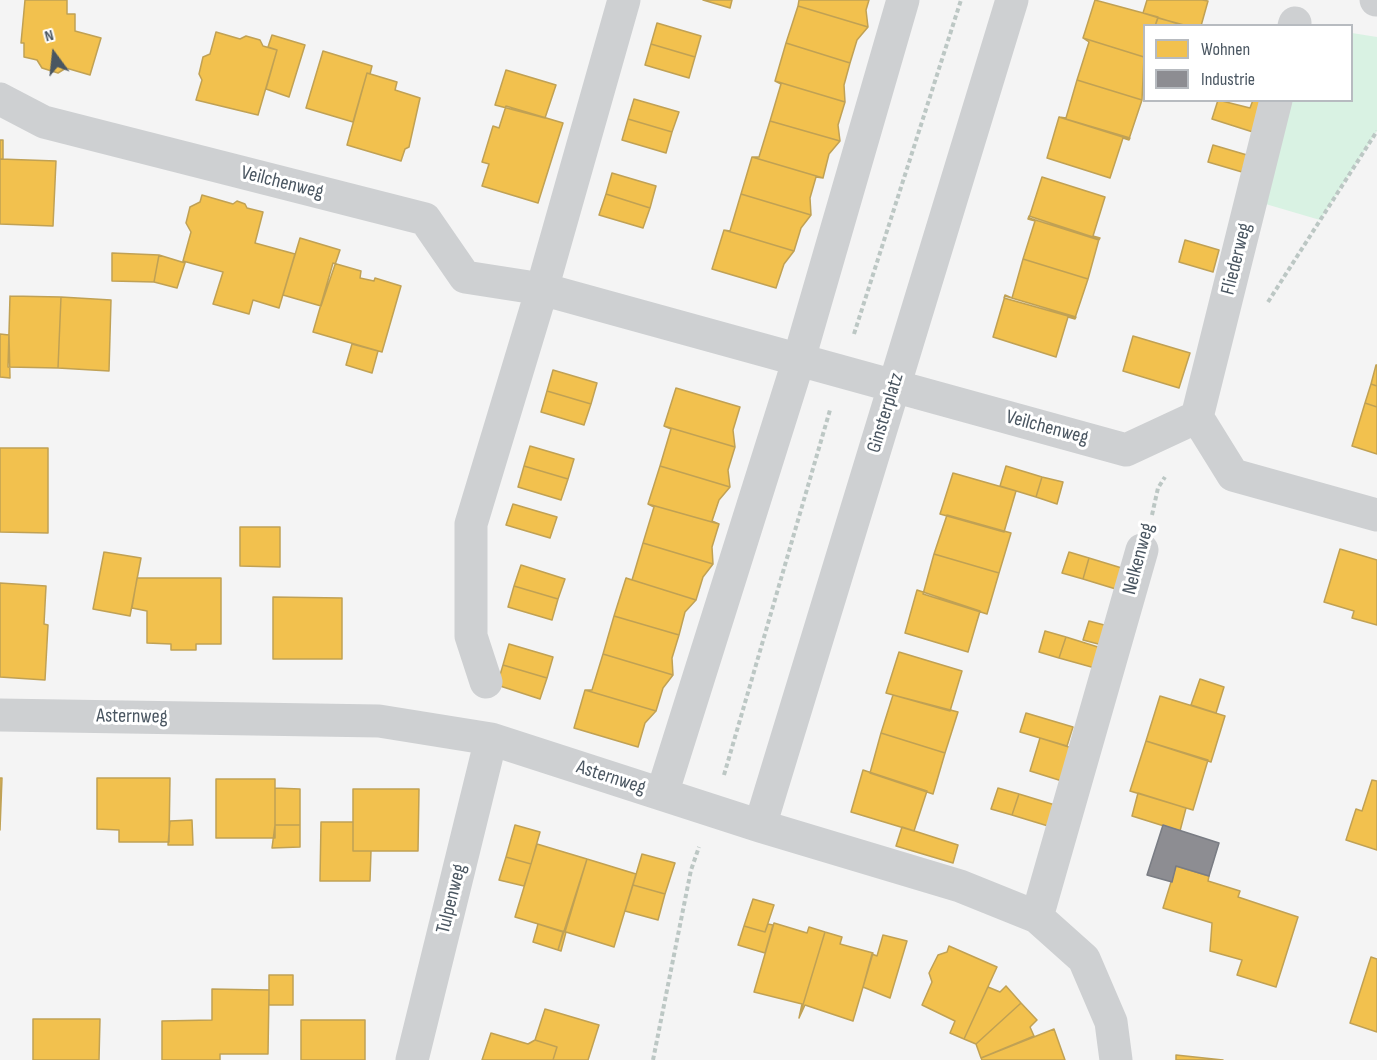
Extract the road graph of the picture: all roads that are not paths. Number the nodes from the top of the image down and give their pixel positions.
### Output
1 (624, 0) edge
2 (903, 0) edge
3 (1012, 0) edge
4 (0, 99) edge
5 (1276, 102) edge
6 (542, 289) junction
7 (799, 359) junction
8 (894, 387) junction
9 (1197, 417) junction
10 (1377, 514) edge
11 (1142, 550) road end
12 (486, 682) dead end
13 (0, 715) edge
14 (491, 739) junction
15 (662, 794) junction
16 (760, 826) junction
17 (1037, 917) junction
18 (412, 1060) edge
19 (1116, 1060) edge

1 - 6 street
2 - 7 street
3 - 8 street, Ginsterplatz
4 - 6 street, Veilchenweg
5 - 9 street, Fliederweg
6 - 7 street, Veilchenweg
6 - 12 street
7 - 8 street, Veilchenweg
7 - 15 street
8 - 9 street, Veilchenweg
8 - 16 street, Ginsterplatz
9 - 10 street
11 - 17 street, Nelkenweg
13 - 14 street, Asternweg
14 - 15 street, Asternweg
14 - 18 street, Tulpenweg
15 - 16 street, Asternweg
16 - 17 street, Asternweg
17 - 19 street, Asternweg

